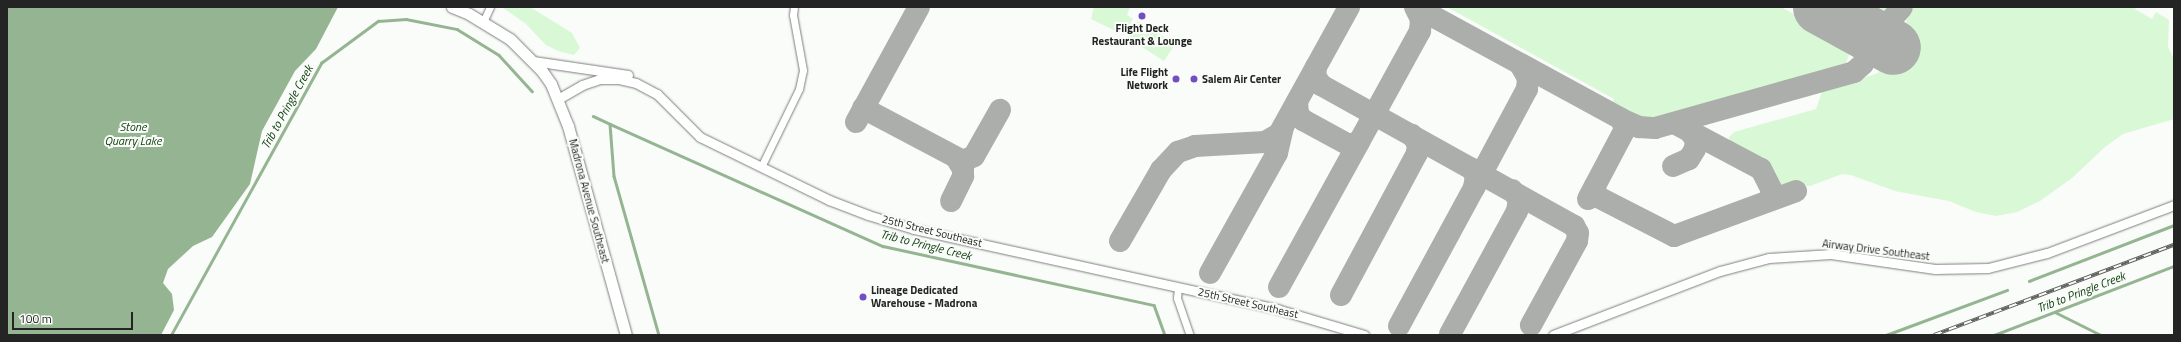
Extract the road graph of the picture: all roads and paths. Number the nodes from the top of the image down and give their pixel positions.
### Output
1 (452, 7) edge
2 (490, 7) edge
3 (794, 7) edge
4 (483, 22) junction
5 (533, 61) junction
6 (636, 83) junction
7 (558, 99) junction
8 (761, 167) junction
9 (2174, 206) edge
10 (1178, 288) junction
11 (626, 335) edge
12 (1190, 335) edge
13 (1364, 335) edge
14 (1553, 335) edge

1 - 4 main road
2 - 4 street
3 - 8 street
4 - 5 main road
5 - 6 street
5 - 7 main road, Madrona Avenue Southeast
6 - 7 street, 25th Street Southeast
6 - 8 street, 25th Street Southeast
7 - 11 main road, Madrona Avenue Southeast
8 - 10 street, 25th Street Southeast
9 - 14 street, Airway Drive Southeast
10 - 12 street
10 - 13 street, 25th Street Southeast

